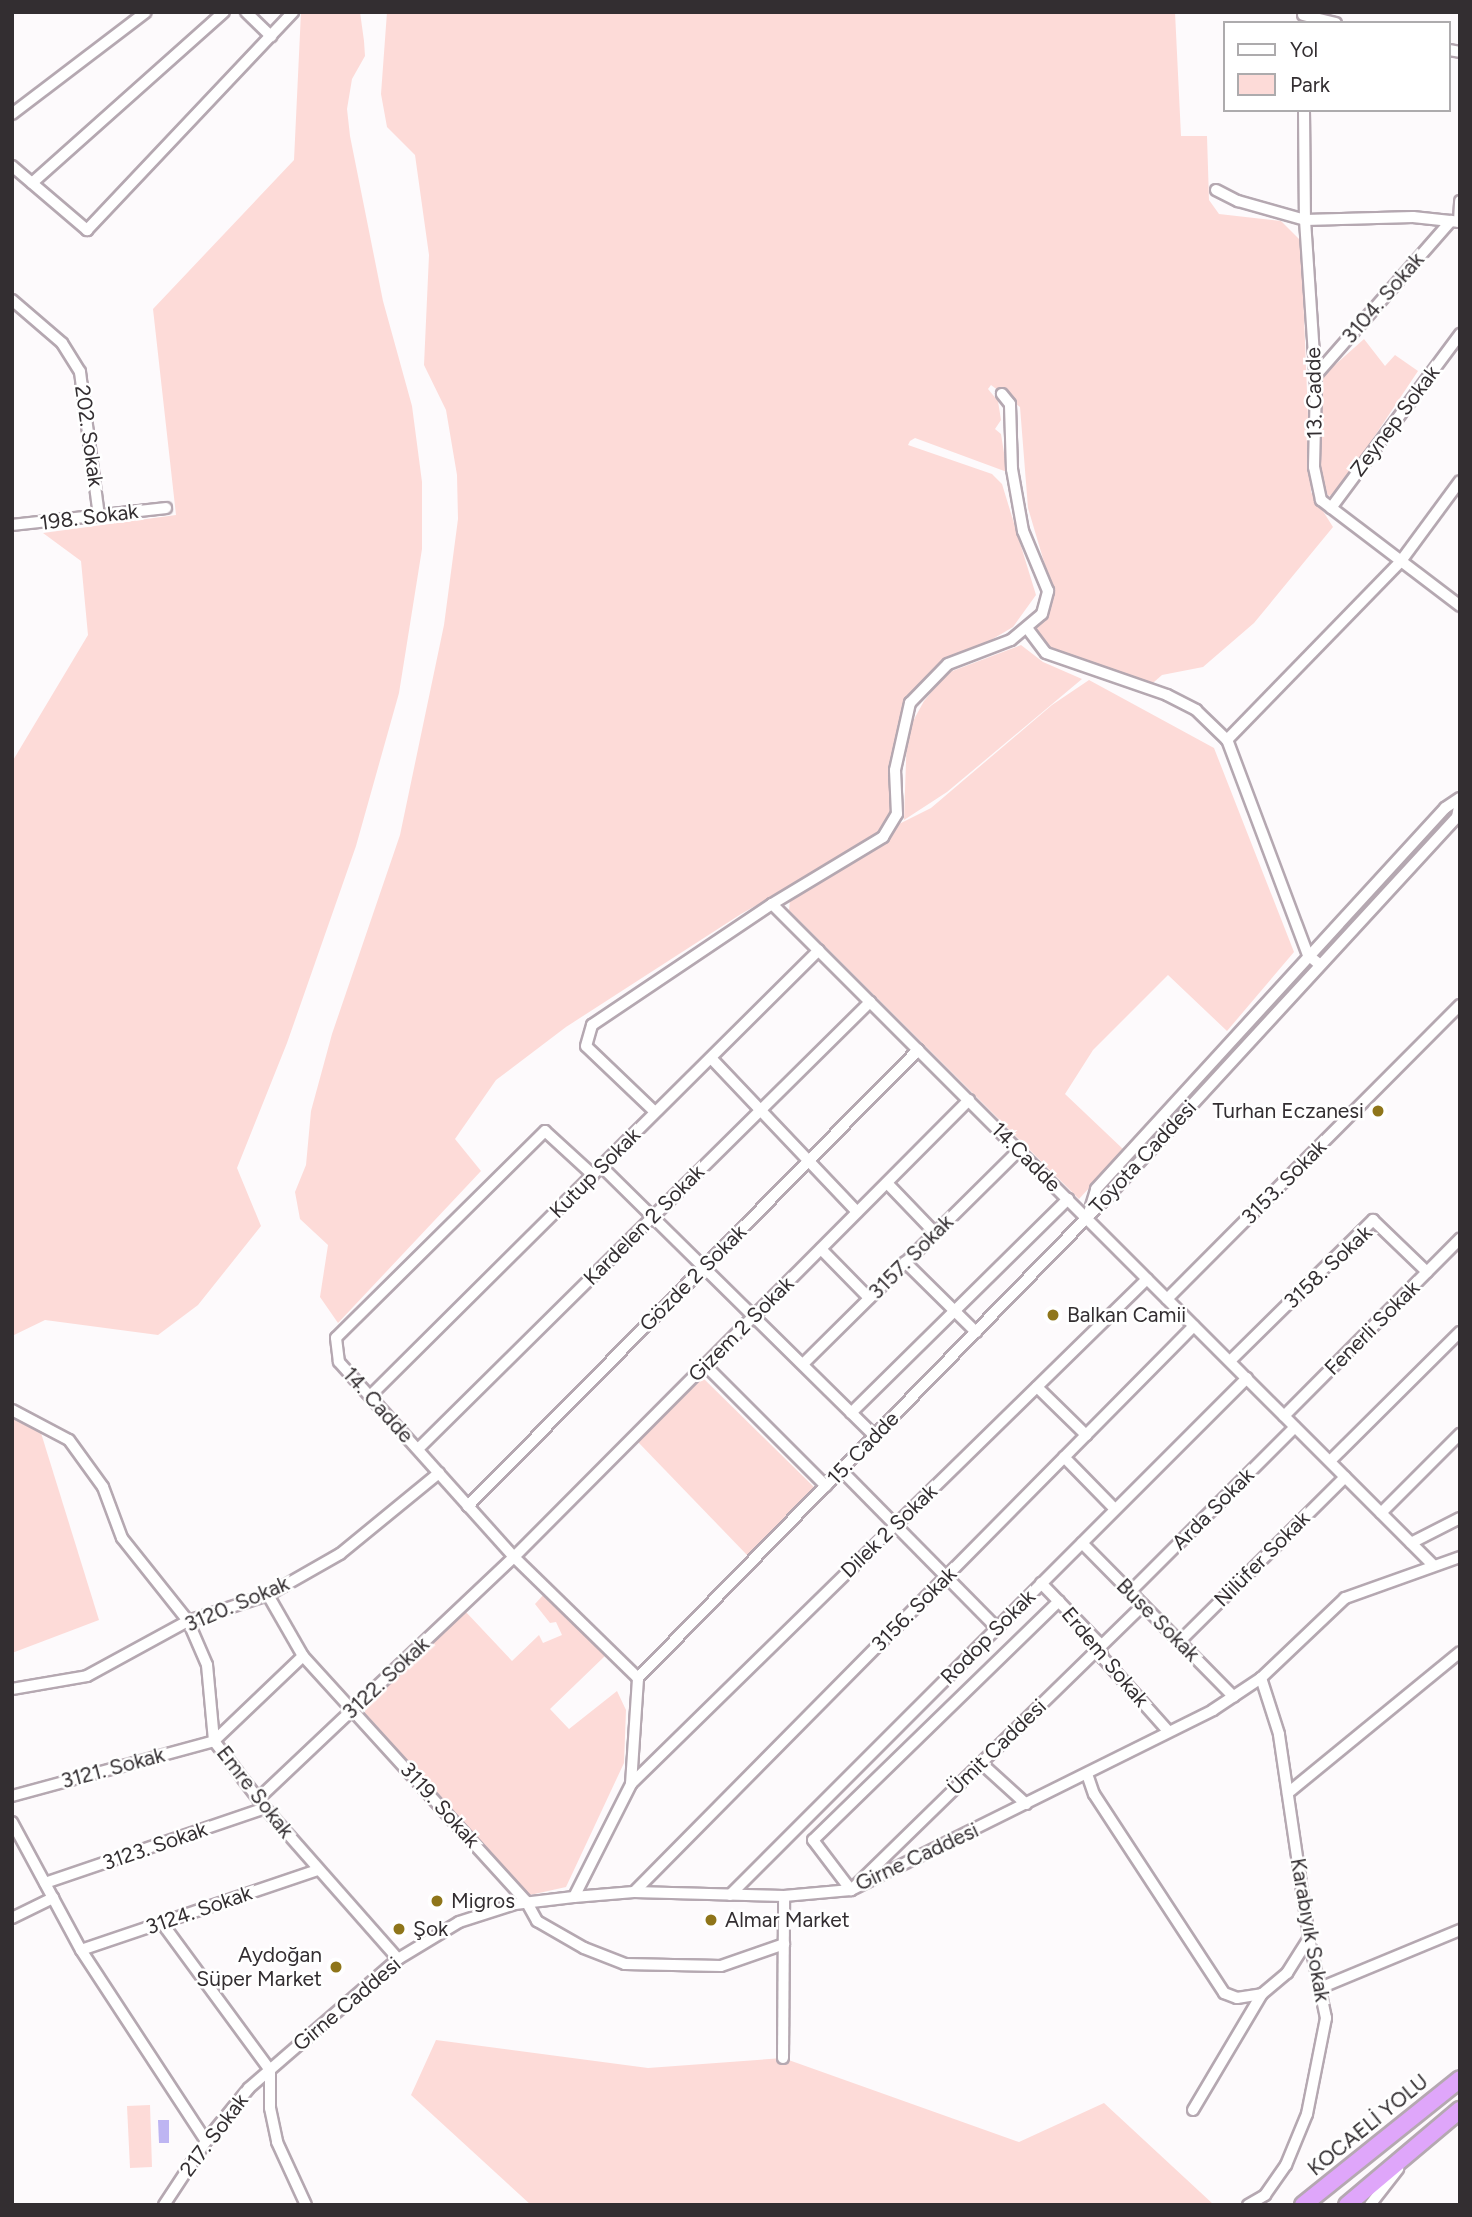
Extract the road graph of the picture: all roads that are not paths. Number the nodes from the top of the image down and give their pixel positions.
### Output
1 (146, 12) edge
2 (224, 12) edge
3 (246, 12) edge
4 (293, 12) edge
5 (1303, 17) edge
6 (1325, 21) edge
7 (271, 36) junction
8 (1304, 112) edge
9 (12, 114) edge
10 (12, 166) edge
11 (32, 183) junction
12 (1216, 190) dead end
13 (1460, 201) edge
14 (1305, 220) junction
15 (1457, 222) edge
16 (12, 300) edge
17 (1460, 334) edge
18 (1316, 375) junction
19 (1002, 394) dead end
20 (1460, 481) edge
21 (166, 508) dead end
22 (1331, 508) junction
23 (99, 517) junction
24 (12, 525) edge
25 (1401, 561) junction
26 (1458, 600) edge
27 (1027, 628) junction
28 (1227, 740) junction
29 (1460, 800) edge
30 (772, 904) junction
31 (819, 950) junction
32 (1308, 955) junction
33 (1319, 964) junction
34 (870, 1002) junction
35 (1460, 1005) edge
36 (918, 1050) junction
37 (711, 1058) junction
38 (969, 1100) junction
39 (761, 1110) junction
40 (655, 1112) junction
41 (1019, 1150) junction
42 (809, 1161) junction
43 (601, 1166) junction
44 (593, 1175) junction
45 (887, 1183) junction
46 (1068, 1199) junction
47 (858, 1212) junction
48 (653, 1216) junction
49 (1087, 1218) junction
50 (935, 1233) junction
51 (1460, 1239) edge
52 (821, 1249) junction
53 (905, 1262) junction
54 (704, 1267) junction
55 (1427, 1272) junction
56 (1147, 1279) junction
57 (869, 1298) junction
58 (1167, 1299) junction
59 (954, 1310) junction
60 (754, 1316) junction
61 (1194, 1326) junction
62 (976, 1332) junction
63 (1460, 1332) edge
64 (1230, 1362) junction
65 (803, 1364) junction
66 (705, 1365) junction
67 (1247, 1378) junction
68 (1037, 1387) junction
69 (371, 1395) junction
70 (12, 1410) edge
71 (851, 1413) junction
72 (1284, 1416) junction
73 (1295, 1427) junction
74 (1460, 1434) edge
75 (1087, 1435) junction
76 (875, 1436) junction
77 (418, 1449) junction
78 (1064, 1457) junction
79 (1330, 1461) junction
80 (841, 1470) junction
81 (439, 1473) junction
82 (1345, 1477) junction
83 (826, 1486) junction
84 (468, 1506) junction
85 (1115, 1509) junction
86 (1381, 1513) junction
87 (1460, 1518) edge
88 (895, 1525) junction
89 (1082, 1543) junction
90 (1411, 1543) junction
91 (514, 1557) junction
92 (1460, 1557) edge
93 (1433, 1565) junction
94 (946, 1577) junction
95 (1041, 1583) junction
96 (1130, 1592) junction
97 (268, 1595) junction
98 (1059, 1601) junction
99 (1143, 1605) junction
100 (188, 1621) junction
101 (997, 1628) junction
102 (1180, 1642) junction
103 (1098, 1648) junction
104 (1460, 1652) edge
105 (303, 1656) junction
106 (638, 1678) junction
107 (1261, 1678) junction
108 (12, 1689) edge
109 (1234, 1697) junction
110 (353, 1709) junction
111 (1168, 1731) junction
112 (214, 1741) junction
113 (981, 1763) junction
114 (1087, 1774) junction
115 (631, 1784) junction
116 (1288, 1793) junction
117 (12, 1796) edge
118 (258, 1799) junction
119 (1026, 1804) junction
120 (265, 1808) junction
121 (12, 1822) edge
122 (317, 1870) junction
123 (45, 1883) junction
124 (851, 1889) junction
125 (634, 1892) junction
126 (730, 1895) junction
127 (785, 1896) junction
128 (574, 1897) junction
129 (53, 1898) junction
130 (526, 1901) junction
131 (12, 1918) edge
132 (162, 1923) junction
133 (1460, 1930) edge
134 (1309, 1938) junction
135 (784, 1944) junction
136 (81, 1950) junction
137 (398, 1959) junction
138 (1320, 1988) junction
139 (1262, 1994) junction
140 (783, 2058) dead end
141 (270, 2070) junction
142 (1460, 2079) edge
143 (1194, 2110) dead end
144 (1460, 2110) edge
145 (206, 2141) junction
146 (1418, 2144) junction
147 (164, 2205) edge
148 (306, 2205) edge
149 (1248, 2205) edge
150 (1303, 2205) edge
151 (1347, 2205) edge
152 (1370, 2205) edge

1 - 9 street
2 - 11 street
3 - 7 street
4 - 7 street
5 - 6 street
7 - 11 street
8 - 14 street, 13. Cadde
10 - 11 street
12 - 14 street
13 - 15 street
14 - 15 street
14 - 18 street, 13. Cadde
15 - 18 street, 3104. Sokak
16 - 23 street, 202. Sokak
17 - 22 street, Zeynep Sokak
18 - 22 street, 13. Cadde
19 - 27 street
20 - 25 street
21 - 23 street, 198. Sokak
22 - 25 street, 13. Cadde
23 - 24 street, 198. Sokak
25 - 26 street, 13. Cadde
25 - 28 street
27 - 28 street
27 - 30 street
28 - 32 street
29 - 32 street, Toyota Caddesi
29 - 33 street, Toyota Caddesi
30 - 31 street, 14.Cadde
30 - 40 street
31 - 34 street, 14.Cadde
31 - 37 street, Kutup Sokak
32 - 33 street
32 - 49 street, Toyota Caddesi
33 - 49 street, Toyota Caddesi
34 - 36 street, 14.Cadde
34 - 39 street, Kardelen 2 Sokak
35 - 58 street, 3153. Sokak
36 - 38 street, 14.Cadde
36 - 42 street, Gözde 2 Sokak
37 - 39 street
37 - 40 street, Kutup Sokak
38 - 41 street, 14.Cadde
38 - 45 street, Gizem 2 Sokak
39 - 42 street
39 - 48 street, Kardelen 2 Sokak
40 - 43 street, Kutup Sokak
41 - 46 street, 14.Cadde
41 - 50 street, 3157. Sokak
42 - 47 street
42 - 54 street, Gözde 2 Sokak
43 - 44 street, Kutup Sokak
43 - 48 street
44 - 69 street, Kutup Sokak
44 - 69 street, 14. Cadde
45 - 47 street, Gizem 2 Sokak
45 - 50 street
46 - 49 street, 14.Cadde
46 - 59 street
47 - 52 street, Gizem 2 Sokak
48 - 54 street
48 - 77 street, Kardelen 2 Sokak
49 - 56 street, 14.Cadde
49 - 62 street, 15. Cadde
50 - 53 street, 3157. Sokak
51 - 55 street, Fenerli Sokak
52 - 57 street
52 - 60 street, Gizem 2 Sokak
53 - 57 street, 3157. Sokak
53 - 59 street
54 - 60 street
54 - 84 street, Gözde 2 Sokak
55 - 64 street, 3158. Sokak
55 - 72 street, Fenerli Sokak
56 - 58 street, 14.Cadde
56 - 68 street, Dilek 2 Sokak
57 - 65 street, 3157. Sokak
58 - 61 street, 14.Cadde
59 - 62 street
59 - 71 street
60 - 65 street
60 - 66 street, Gizem 2 Sokak
61 - 64 street, 14.Cadde
61 - 75 street, 3156. Sokak
62 - 76 street, 15. Cadde
63 - 79 street
64 - 67 street, 14.Cadde
65 - 71 street
66 - 83 street
66 - 91 street, Gizem 2 Sokak
67 - 72 street, 14.Cadde
67 - 85 street, Rodop Sokak
68 - 75 street
68 - 88 street, Dilek 2 Sokak
69 - 77 street, 14. Cadde
70 - 100 street, Emre Sokak
71 - 76 street
72 - 73 street, 14.Cadde
73 - 79 street, 14.Cadde
73 - 96 street, Arda Sokak
74 - 86 street
75 - 78 street, 3156. Sokak
76 - 80 street, 15. Cadde
77 - 81 street, 14. Cadde
78 - 85 street
78 - 94 street, 3156. Sokak
79 - 82 street, 14.Cadde
80 - 83 street, 15. Cadde
80 - 88 street
81 - 84 street, 14. Cadde
81 - 97 street, 3120. Sokak
82 - 86 street, 14.Cadde
82 - 102 street, Nilüfer Sokak
83 - 106 street, 15. Cadde
84 - 91 street, 14. Cadde
85 - 89 street, Rodop Sokak
86 - 90 street, 14.Cadde
87 - 90 street
88 - 94 street
88 - 115 street, Dilek 2 Sokak
89 - 95 street, Rodop Sokak
89 - 96 street, Buse Sokak
90 - 93 street, 14.Cadde
91 - 106 street, 14. Cadde
91 - 110 street, 3122. Sokak
92 - 93 street, Girne Caddesi
93 - 107 street, Girne Caddesi
94 - 101 street
94 - 125 street, 3156. Sokak
95 - 98 street, Erdem Sokak
95 - 101 street, Rodop Sokak
96 - 99 street, Buse Sokak
97 - 100 street, 3120. Sokak
97 - 105 street, 3119. Sokak
98 - 103 street, Erdem Sokak
98 - 124 street
99 - 102 street, Buse Sokak
99 - 103 street, Ümit Caddesi
100 - 108 street, 3120. Sokak
100 - 112 street, Emre Sokak
101 - 126 street, Rodop Sokak
102 - 109 street, Buse Sokak
103 - 111 street, Erdem Sokak
103 - 113 street, Ümit Caddesi
104 - 116 street
105 - 110 street, 3119. Sokak
105 - 112 street
106 - 115 street
107 - 109 street, Girne Caddesi
107 - 116 street, Karabıyık Sokak
109 - 111 street, Girne Caddesi
110 - 118 street, 3122. Sokak
110 - 130 street, 3119. Sokak
111 - 114 street, Girne Caddesi
112 - 117 street, 3121. Sokak
112 - 118 street, Emre Sokak
113 - 119 street
113 - 124 street, Ümit Caddesi
114 - 119 street, Girne Caddesi
114 - 139 street
115 - 128 street
116 - 134 street, Karabıyık Sokak
118 - 120 street, Emre Sokak
119 - 124 street, Girne Caddesi
120 - 122 street, Emre Sokak
120 - 123 street, 3123. Sokak
121 - 123 street
122 - 132 street, 3124. Sokak
122 - 137 street, Emre Sokak
123 - 129 street
124 - 127 street, Girne Caddesi
125 - 126 street, Girne Caddesi
125 - 128 street, Girne Caddesi
126 - 127 street, Girne Caddesi
127 - 135 street
128 - 130 street, Girne Caddesi
129 - 131 street
129 - 136 street
130 - 135 street, 3119. Sokak
130 - 137 street, Girne Caddesi
132 - 136 street, 3124. Sokak
132 - 141 street
133 - 138 street
134 - 138 street, Karabıyık Sokak
134 - 139 street
135 - 140 street
136 - 145 street
137 - 141 street, Girne Caddesi
138 - 149 street, Karabıyık Sokak
139 - 143 street
141 - 145 street, 217. Sokak
141 - 148 street
142 - 150 highway, KOCAELİ YOLU
144 - 146 highway
145 - 147 street, 217. Sokak
146 - 151 highway
146 - 152 street

